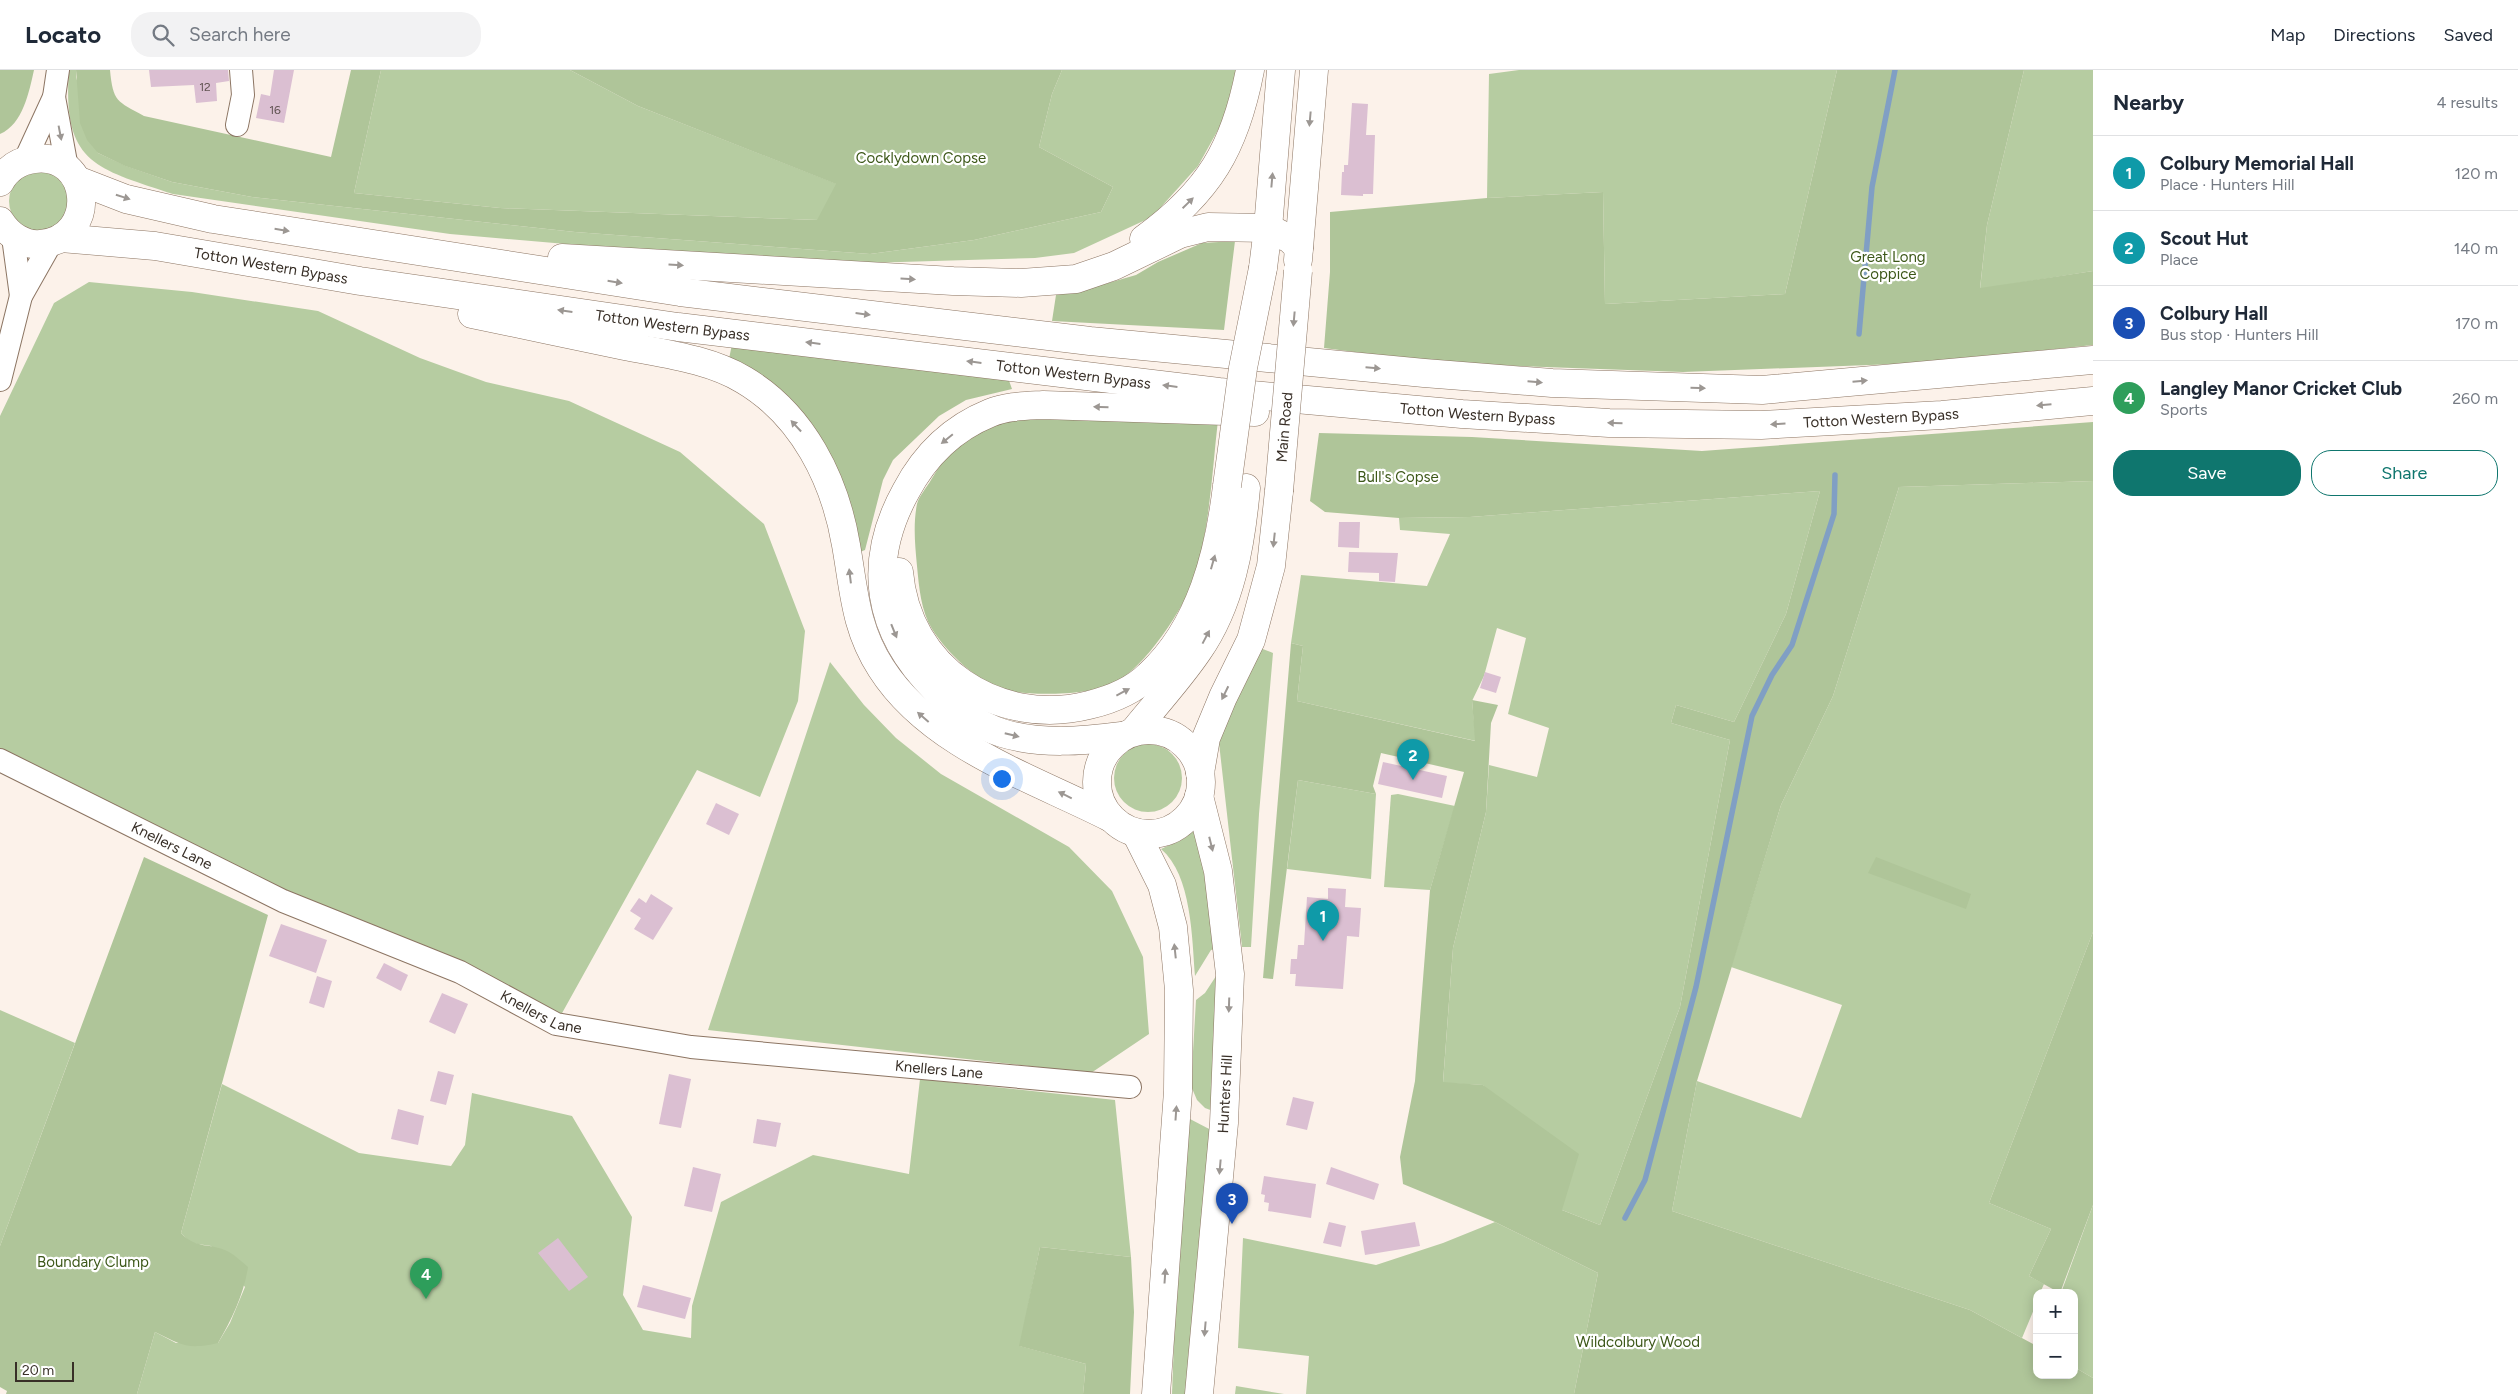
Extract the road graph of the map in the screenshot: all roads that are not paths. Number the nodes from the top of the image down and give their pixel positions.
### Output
1 (58, 70) edge
2 (241, 70) edge
3 (1250, 70) edge
4 (1281, 70) edge
5 (1314, 70) edge
6 (54, 97) junction
7 (237, 125) dead end
8 (10, 168) edge
9 (72, 174) junction
10 (1268, 228) junction
11 (5, 229) edge
12 (56, 241) junction
13 (383, 247) junction
14 (1298, 260) junction
15 (1076, 279) junction
16 (360, 281) junction
17 (21, 296) junction
18 (2093, 360) edge
19 (0, 380) edge
20 (2093, 401) edge
21 (1462, 414) junction
22 (909, 484) junction
23 (1237, 487) junction
24 (1128, 734) junction
25 (0, 760) edge
26 (1200, 785) junction
27 (1109, 817) junction
28 (1136, 833) junction
29 (1130, 1087) dead end
30 (1156, 1394) edge
31 (1200, 1394) edge

1 - 6 street
2 - 7 street
15 -> 3 main road
10 -> 4 main road
5 -> 14 main road, Main Road
6 - 8 street
6 -> 9 street
8 - 9 main road
9 - 12 main road
9 -> 13 main road
10 - 14 main road
10 - 15 main road
10 - 23 main road, bridge
11 - 12 main road, Totton Western Bypass
11 - 17 street
12 - 16 main road, Totton Western Bypass
12 - 17 street
13 -> 15 main road
13 -> 18 main road
14 -> 26 main road, Main Road, bridge
21 -> 16 main road, Totton Western Bypass
27 -> 16 main road
17 - 19 street
20 -> 21 main road, Totton Western Bypass
21 -> 22 main road
22 -> 23 main road
22 -> 24 main road
24 -> 23 main road
24 - 26 main road
24 - 27 main road
25 - 29 street, Knellers Lane
26 - 28 main road
26 -> 31 main road, Hunters Hill
27 - 28 main road
30 -> 28 main road

